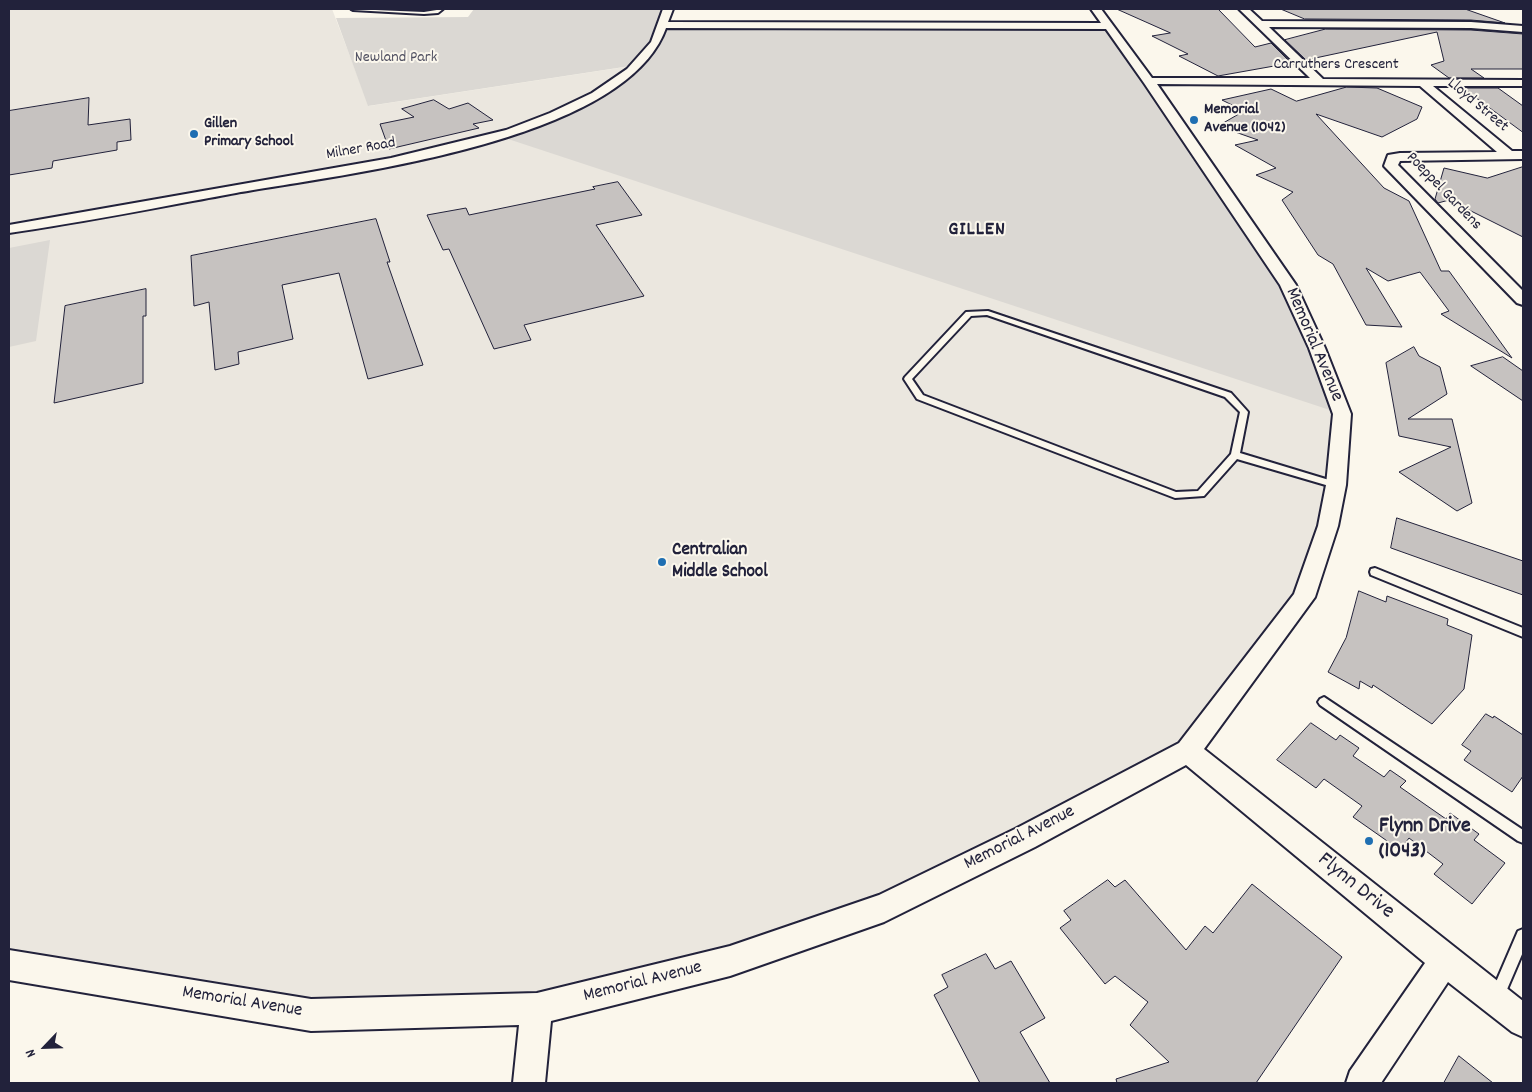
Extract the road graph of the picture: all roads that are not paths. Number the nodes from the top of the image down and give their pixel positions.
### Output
1 (354, 9) edge
2 (441, 9) edge
3 (668, 9) edge
4 (1096, 9) edge
5 (1244, 9) edge
6 (401, 10) edge
7 (1261, 24) junction
8 (666, 25) junction
9 (1108, 26) junction
10 (1523, 29) edge
11 (1149, 81) junction
12 (1319, 81) junction
13 (1423, 83) junction
14 (1523, 83) edge
15 (1516, 155) edge
16 (9, 229) edge
17 (1523, 300) edge
18 (1235, 456) junction
19 (1336, 485) junction
20 (1374, 572) dead end
21 (1523, 633) edge
22 (1324, 702) dead end
23 (1188, 750) junction
24 (1523, 837) edge
25 (1523, 936) edge
26 (1445, 960) junction
27 (9, 965) edge
28 (1496, 999) junction
29 (537, 1009) junction
30 (1523, 1020) edge
31 (529, 1083) edge
32 (1362, 1083) edge

1 - 6 lane
2 - 6 lane
3 - 8 street, Milner Road
4 - 9 street, Memorial Avenue
5 - 7 street
7 - 10 street
7 - 12 street
8 - 9 street
8 - 16 street, Milner Road
9 - 11 street, Memorial Avenue
11 - 12 street, Carruthers Crescent
11 - 19 street, Memorial Avenue
12 - 13 street, Carruthers Crescent
13 - 14 street, Carruthers Crescent
13 - 15 street, Lloyd Street
15 - 17 street, Poeppel Gardens
18 - 18 lane
18 - 19 lane
19 - 23 street, Memorial Avenue
20 - 21 lane
22 - 24 lane
23 - 26 street, Flynn Drive
23 - 29 street, Memorial Avenue
25 - 28 lane
26 - 28 street, Flynn Drive
26 - 32 street
27 - 29 street, Memorial Avenue
28 - 30 street, Flynn Drive
29 - 31 street

